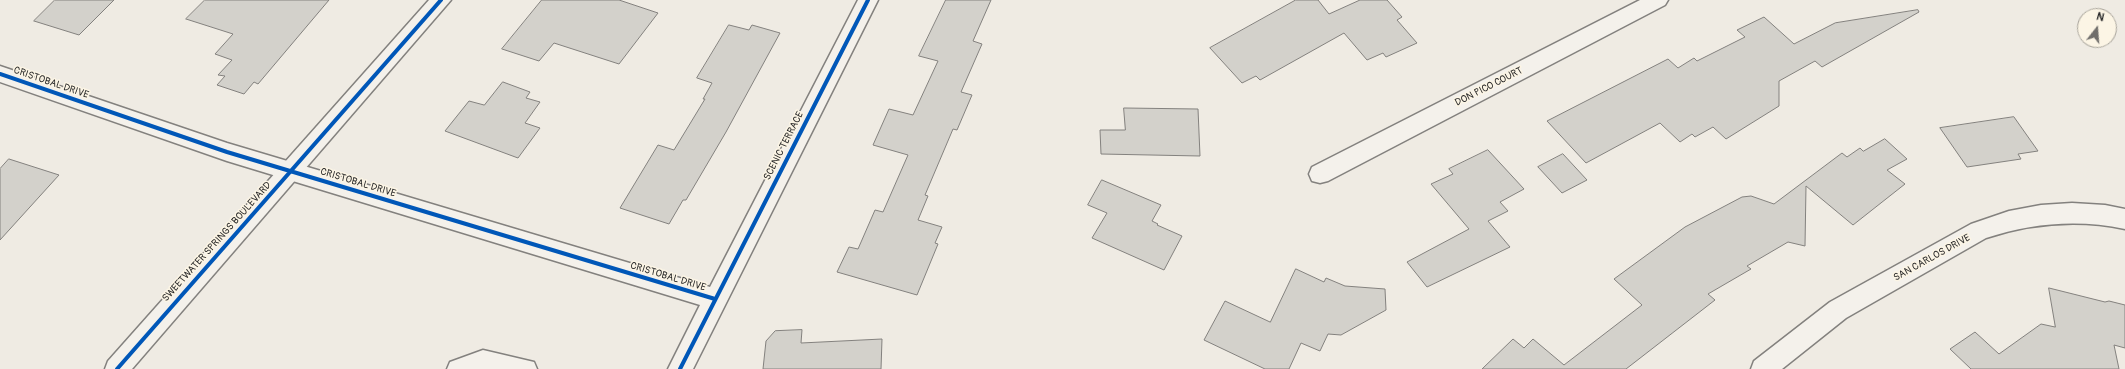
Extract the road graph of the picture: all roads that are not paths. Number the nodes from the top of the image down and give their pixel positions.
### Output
1 (441, 0) edge
2 (868, 0) edge
3 (1658, 0) edge
4 (0, 74) edge
5 (291, 171) junction
6 (1320, 174) dead end
7 (2125, 219) edge
8 (715, 299) junction
9 (117, 369) edge
10 (457, 369) edge
11 (527, 369) edge
12 (680, 369) edge
13 (1763, 369) edge

1 - 5 street, SWEETWATER SPRINGS BOULEVARD
2 - 8 street, SCENIC TERRACE
3 - 6 street, DON PICO COURT
4 - 5 street, CRISTOBAL DRIVE
5 - 8 street, CRISTOBAL DRIVE
5 - 9 street, SWEETWATER SPRINGS BOULEVARD
7 - 13 street, SAN CARLOS DRIVE
8 - 12 street, SCENIC TERRACE
10 - 11 lane

